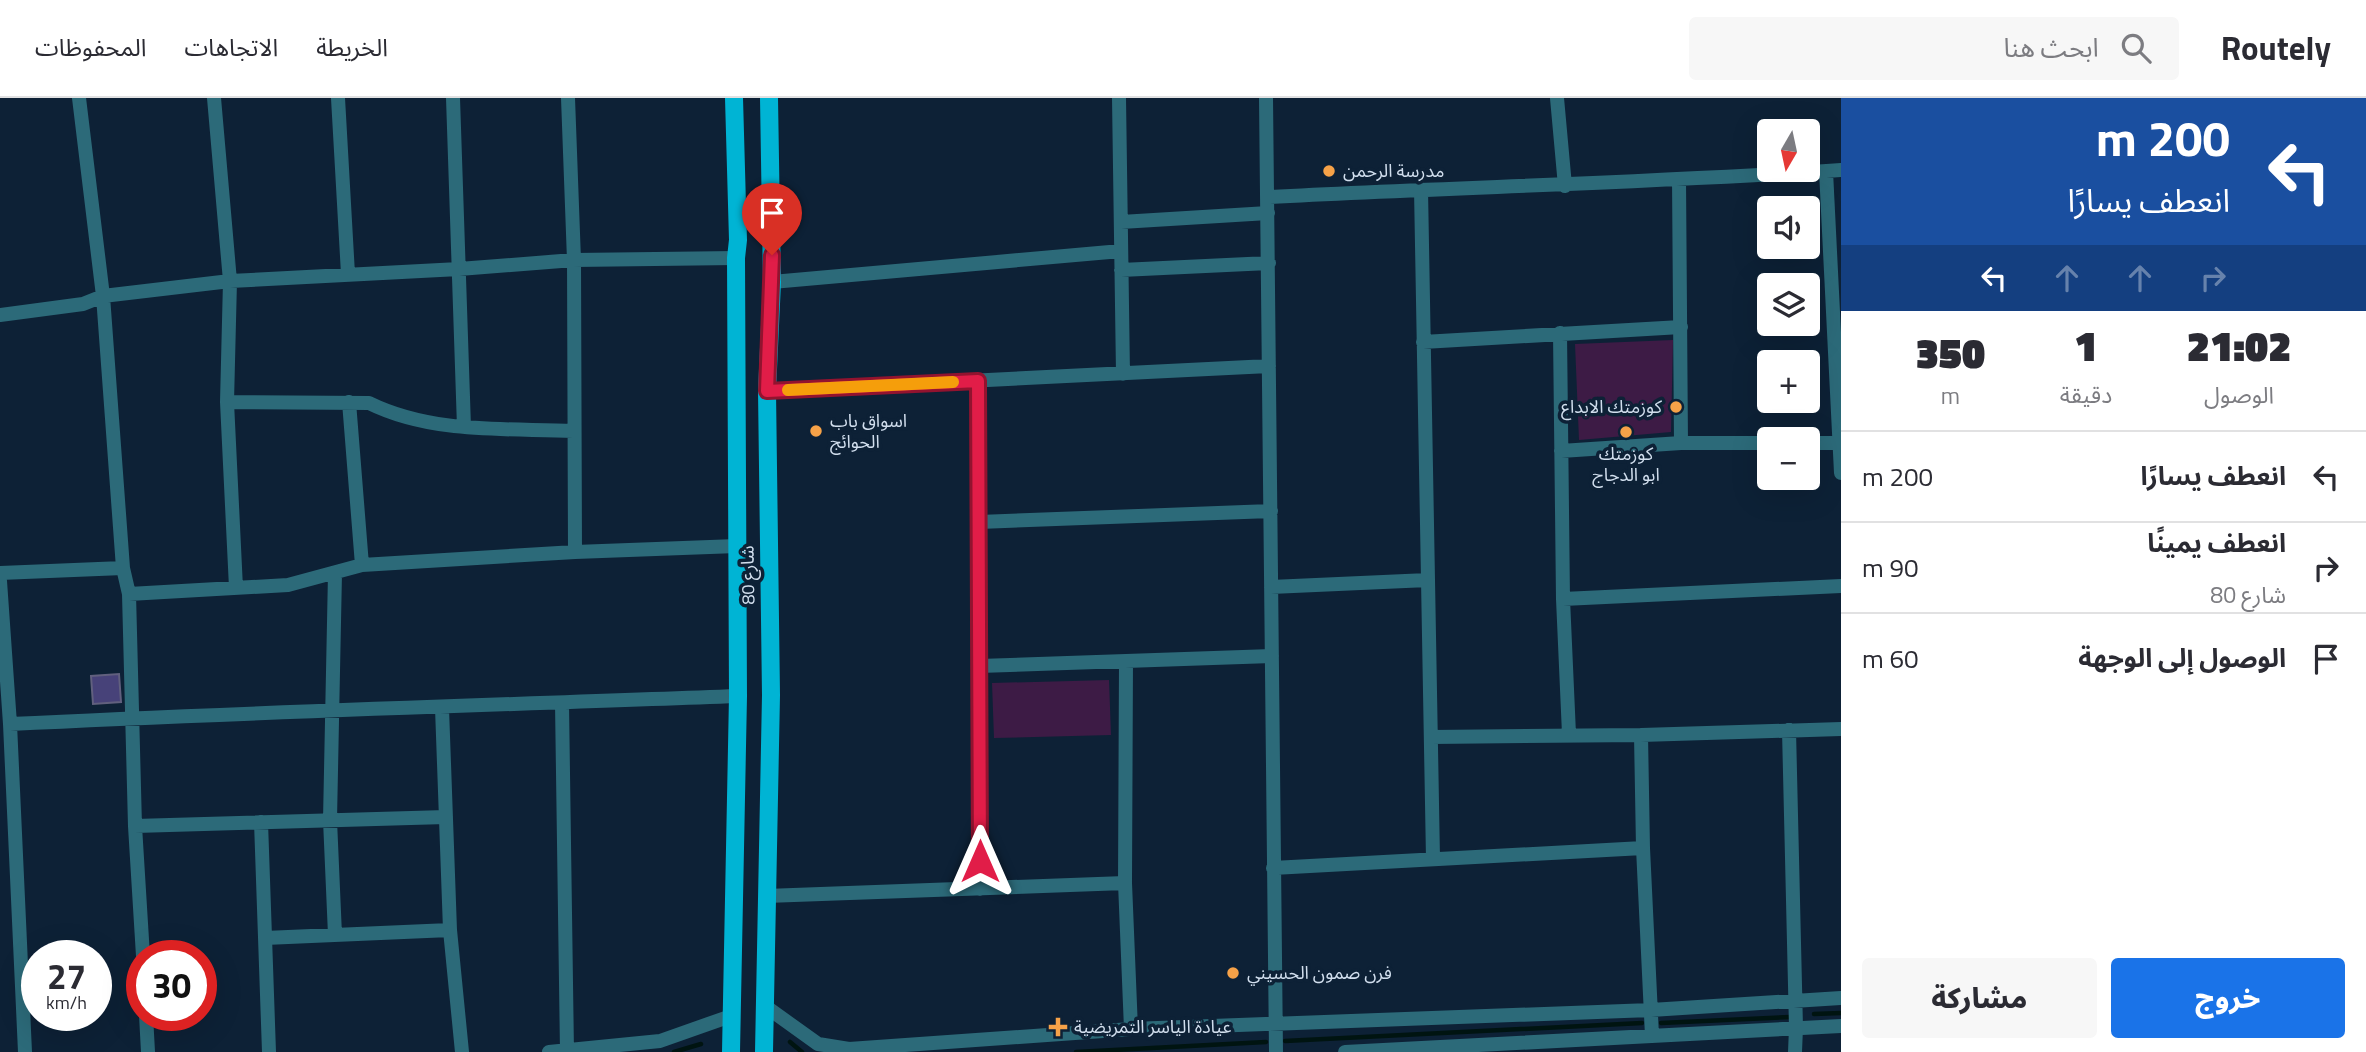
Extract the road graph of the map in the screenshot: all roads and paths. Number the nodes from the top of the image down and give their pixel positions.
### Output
1 (79, 98) edge
2 (214, 98) edge
3 (338, 98) edge
4 (453, 98) edge
5 (568, 98) edge
6 (734, 98) edge
7 (769, 98) edge
8 (1119, 98) edge
9 (1266, 98) edge
10 (1557, 98) edge
11 (1841, 170) edge
12 (1826, 171) junction
13 (1679, 179) junction
14 (1565, 186) junction
15 (1421, 189) junction
16 (1268, 197) junction
17 (1268, 213) junction
18 (1121, 222) junction
19 (1121, 251) junction
20 (736, 258) junction
21 (574, 260) junction
22 (1269, 263) junction
23 (459, 269) junction
24 (1122, 270) junction
25 (348, 274) junction
26 (230, 281) junction
27 (772, 282) junction
28 (103, 296) junction
29 (0, 315) edge
30 (1681, 327) junction
31 (1560, 333) junction
32 (1423, 342) junction
33 (1269, 366) junction
34 (1123, 373) junction
35 (978, 381) junction
36 (767, 391) junction
37 (228, 402) junction
38 (348, 402) junction
39 (464, 426) junction
40 (573, 431) junction
41 (1681, 443) junction
42 (1757, 443) edge
43 (1820, 443) edge
44 (1840, 443) edge
45 (1561, 451) junction
46 (1841, 473) edge
47 (1270, 511) junction
48 (979, 522) junction
49 (737, 546) junction
50 (575, 552) junction
51 (362, 565) junction
52 (123, 568) junction
53 (0, 573) edge
54 (335, 573) junction
55 (1428, 580) junction
56 (0, 581) edge
57 (1841, 586) edge
58 (1271, 587) junction
59 (236, 589) junction
60 (129, 594) junction
61 (1563, 599) junction
62 (1272, 656) junction
63 (1126, 662) junction
64 (3, 664) edge
65 (979, 666) junction
66 (738, 696) junction
67 (562, 703) junction
68 (442, 708) junction
69 (333, 709) junction
70 (133, 718) junction
71 (10, 724) junction
72 (1841, 729) edge
73 (1788, 730) junction
74 (1569, 734) junction
75 (1641, 735) junction
76 (1431, 737) junction
77 (7, 797) edge
78 (446, 817) junction
79 (330, 820) junction
80 (261, 822) junction
81 (135, 826) junction
82 (1643, 848) junction
83 (1433, 859) junction
84 (1273, 868) junction
85 (1125, 883) junction
86 (980, 889) junction
87 (766, 896) junction
88 (450, 930) junction
89 (335, 935) junction
90 (265, 938) junction
91 (142, 940) edge
92 (1841, 998) edge
93 (1796, 1000) junction
94 (765, 1006) junction
95 (1651, 1010) junction
96 (732, 1016) junction
97 (1276, 1025) junction
98 (1841, 1026) edge
99 (1796, 1028) junction
100 (1131, 1029) junction
101 (147, 1031) edge
102 (1653, 1036) junction
103 (1484, 1048) edge
104 (900, 1049) edge
105 (567, 1051) edge
106 (25, 1052) edge
107 (148, 1052) edge
108 (269, 1052) edge
109 (463, 1052) edge
110 (549, 1052) edge
111 (731, 1052) edge
112 (764, 1052) edge
113 (1276, 1052) edge
114 (1345, 1052) edge
115 (1795, 1052) edge

1 - 28 street
2 - 26 street
3 - 25 street
4 - 23 street
5 - 21 street
6 - 20 main road, شارع 80
7 - 27 main road, شارع 80
8 - 18 street
9 - 16 street
10 - 14 street
11 - 12 street
12 - 13 street
12 - 44 street
13 - 14 street
13 - 30 street
14 - 15 street
15 - 16 street
15 - 32 street
16 - 17 street
17 - 18 street
17 - 22 street
18 - 19 street
19 - 24 street
19 - 27 street
20 - 21 street
20 - 49 main road, شارع 80
21 - 23 street
21 - 40 street
22 - 24 street
22 - 33 street
23 - 25 street
23 - 39 street
24 - 34 street
25 - 26 street
26 - 28 street
26 - 37 street
27 - 36 main road, شارع 80
28 - 29 street
28 - 52 street
30 - 31 street
30 - 41 street
31 - 32 street
31 - 45 street
32 - 55 street
33 - 34 street
33 - 47 street
34 - 35 street
35 - 36 street
35 - 48 street
36 - 87 main road, شارع 80
37 - 38 street
37 - 59 street
38 - 39 street
38 - 51 street
39 - 40 street
40 - 50 street
41 - 42 street
41 - 45 street
43 - 44 street
44 - 46 street
45 - 61 street
47 - 48 street
47 - 58 street
48 - 65 street
49 - 50 street
49 - 66 main road, شارع 80
50 - 51 street
51 - 54 street
52 - 53 street
52 - 60 street
54 - 59 street
54 - 69 street
55 - 58 street
55 - 76 street
56 - 64 street
57 - 61 street
58 - 62 street
59 - 60 street
60 - 70 street
61 - 74 street
62 - 63 street
62 - 84 street
63 - 65 street
63 - 85 street
64 - 71 street
65 - 86 street
66 - 67 street
66 - 96 main road, شارع 80
67 - 68 street
67 - 105 street
68 - 69 street
68 - 78 street
69 - 70 street
69 - 79 street
70 - 71 street
70 - 81 street
71 - 77 street
72 - 73 street
73 - 75 street
73 - 93 street
74 - 75 street
74 - 76 street
75 - 82 street
76 - 83 street
77 - 106 street
78 - 79 street
78 - 88 street
79 - 80 street
79 - 89 street
80 - 81 street
80 - 90 street
81 - 91 street
82 - 83 street
82 - 95 street
83 - 84 street
84 - 97 street
85 - 86 street
85 - 100 street
86 - 87 street
87 - 94 main road, شارع 80
88 - 89 street
88 - 109 street
89 - 90 street
90 - 108 street
92 - 93 street
93 - 95 street
93 - 99 street
94 - 104 street
94 - 112 main road, شارع 80
95 - 97 street
95 - 102 street
96 - 105 street
96 - 111 main road, شارع 80
97 - 100 street
97 - 113 street
98 - 99 street
99 - 102 street
99 - 115 street
100 - 104 street
101 - 107 street
102 - 103 street
103 - 114 street
105 - 110 street

